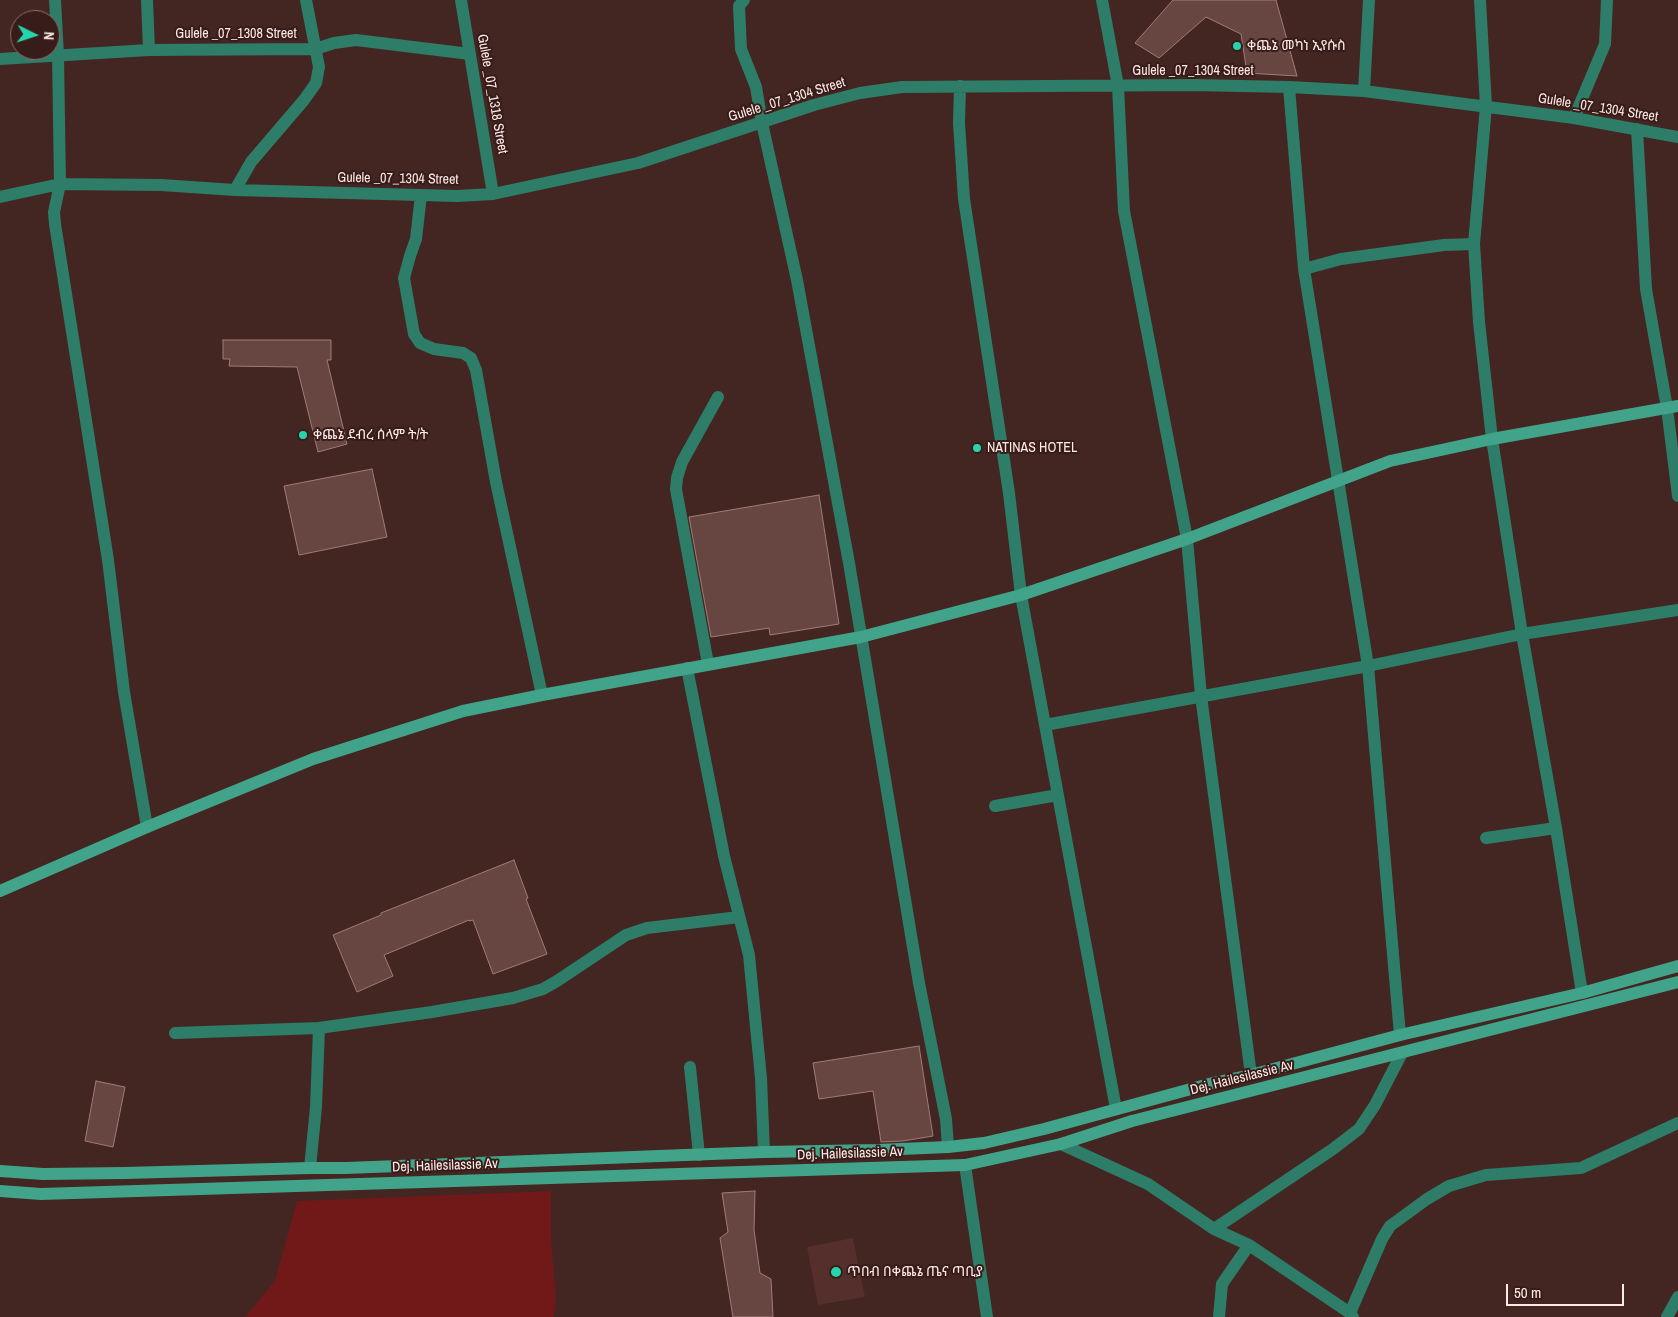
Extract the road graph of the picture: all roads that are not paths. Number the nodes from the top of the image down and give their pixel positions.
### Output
1 (147, 0) edge
2 (306, 0) edge
3 (461, 0) edge
4 (1102, 0) edge
5 (1369, 0) edge
6 (1480, 0) edge
7 (1607, 0) edge
8 (738, 2) edge
9 (315, 49) junction
10 (149, 50) junction
11 (470, 54) junction
12 (60, 55) edge
13 (58, 60) edge
14 (960, 86) junction
15 (1118, 86) junction
16 (1289, 87) junction
17 (1364, 91) junction
18 (1486, 106) junction
19 (1574, 118) junction
20 (762, 123) junction
21 (1637, 129) junction
22 (1678, 137) edge
23 (60, 184) junction
24 (236, 190) junction
25 (493, 194) junction
26 (421, 195) junction
27 (0, 197) edge
28 (1474, 244) junction
29 (1304, 269) junction
30 (718, 397) dead end
31 (1673, 407) edge
32 (1492, 439) junction
33 (1337, 480) junction
34 (1678, 496) edge
35 (1187, 539) junction
36 (1021, 595) junction
37 (1678, 610) edge
38 (1522, 634) junction
39 (861, 637) junction
40 (708, 664) junction
41 (1368, 666) junction
42 (687, 668) junction
43 (542, 695) junction
44 (1201, 696) junction
45 (1045, 725) junction
46 (1058, 795) junction
47 (995, 806) dead end
48 (147, 827) junction
49 (1556, 828) junction
50 (1486, 838) dead end
51 (0, 891) edge
52 (739, 917) junction
53 (1678, 966) edge
54 (1678, 982) edge
55 (1582, 993) junction
56 (319, 1028) junction
57 (175, 1033) dead end
58 (1400, 1035) junction
59 (1402, 1053) junction
60 (690, 1067) dead end
61 (1251, 1075) junction
62 (1116, 1109) junction
63 (1678, 1123) edge
64 (1061, 1144) junction
65 (948, 1147) junction
66 (764, 1152) junction
67 (699, 1155) junction
68 (965, 1165) junction
69 (310, 1168) junction
70 (0, 1171) edge
71 (0, 1191) edge
72 (1214, 1230) junction
73 (1249, 1245) junction
74 (1678, 1297) edge
75 (1351, 1315) edge
76 (988, 1317) edge
77 (1219, 1317) edge
78 (1667, 1317) edge

1 - 10 street
2 - 9 street
3 - 11 street, Gulele _07_1318 Street
4 - 15 street
5 - 17 street
6 - 18 street
7 - 19 street
8 - 20 street
9 - 10 street, Gulele _07_1308 Street
9 - 11 street, Gulele _07_1308 Street
9 - 24 street
10 - 12 street, Gulele _07_1308 Street
11 - 25 street, Gulele _07_1318 Street
13 - 23 street
14 - 15 street, Gulele _07_1304 Street
14 - 20 street, Gulele _07_1304 Street
14 - 36 street
15 - 16 street, Gulele _07_1304 Street
15 - 35 street
16 - 17 street, Gulele _07_1304 Street
16 - 29 street
17 - 18 street, Gulele _07_1304 Street
18 - 19 street, Gulele _07_1304 Street
18 - 28 street
19 - 21 street, Gulele _07_1304 Street
20 - 25 street, Gulele _07_1304 Street
20 - 39 street
21 - 22 street, Gulele _07_1304 Street
21 - 31 street
23 - 24 street, Gulele _07_1304 Street
23 - 27 street, Gulele _07_1304 Street
23 - 48 street
24 - 26 street, Gulele _07_1304 Street
25 - 26 street, Gulele _07_1304 Street
26 - 43 street
28 - 29 street
28 - 32 street
29 - 33 street
30 - 40 street
31 - 32 main road
31 - 34 street
32 - 33 main road
32 - 38 street
33 - 35 main road
33 - 41 street
35 - 36 main road
35 - 44 street
36 - 39 main road
36 - 45 street
37 - 38 street
38 - 41 street
38 - 49 street
39 - 40 main road
39 - 65 street
40 - 42 main road
41 - 44 street
41 - 58 street
42 - 43 main road
42 - 52 street
43 - 48 main road
44 - 45 street
44 - 61 street
45 - 46 street
46 - 47 street
46 - 62 street
48 - 51 main road
49 - 50 street
49 - 55 street
52 - 56 street
52 - 66 street
53 - 55 main road
54 - 59 main road, Dej. Hailesilassie Av
55 - 58 main road
56 - 57 street
56 - 69 street
58 - 61 main road
59 - 64 main road, Dej. Hailesilassie Av
59 - 72 street
60 - 67 street
61 - 62 main road
62 - 65 main road
63 - 75 street
64 - 68 main road, Dej. Hailesilassie Av
64 - 72 street
65 - 66 main road
66 - 67 main road
67 - 69 main road
68 - 71 main road, Dej. Hailesilassie Av
68 - 76 street
69 - 70 main road
72 - 73 street
73 - 75 street
73 - 77 street
74 - 78 street

